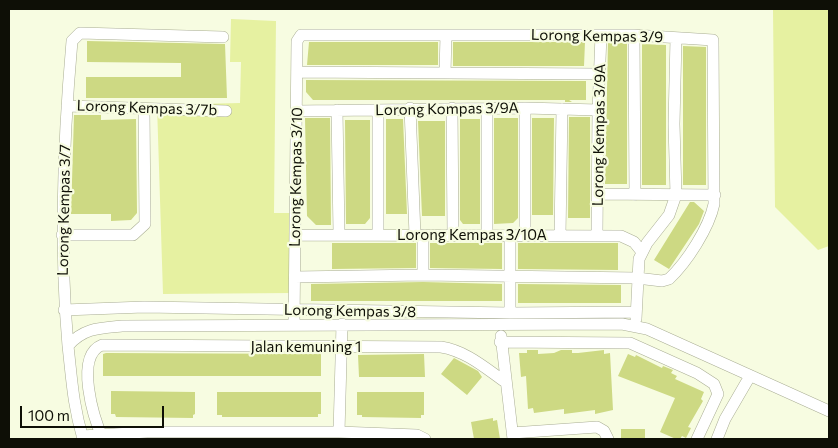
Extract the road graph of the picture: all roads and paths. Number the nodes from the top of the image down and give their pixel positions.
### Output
1 (304, 34) joint
2 (446, 34) junction
3 (601, 35) junction
4 (634, 35) junction
5 (223, 37) dead end
6 (676, 38) junction
7 (297, 72) junction
8 (445, 73) junction
9 (599, 74) junction
10 (67, 106) junction
11 (410, 108) junction
12 (452, 108) junction
13 (487, 108) junction
14 (525, 108) junction
15 (144, 109) junction
16 (562, 109) junction
17 (226, 110) dead end
18 (337, 110) junction
19 (378, 110) junction
20 (598, 110) junction
21 (297, 111) junction
22 (598, 194) junction
23 (715, 194) junction
24 (635, 195) junction
25 (676, 195) junction
26 (339, 233) junction
27 (378, 234) junction
28 (62, 235) junction
29 (296, 235) junction
30 (419, 235) junction
31 (452, 235) junction
32 (487, 235) junction
33 (510, 235) junction
34 (525, 235) junction
35 (560, 236) junction
36 (597, 236) junction
37 (644, 247) junction
38 (423, 275) junction
39 (296, 276) junction
40 (510, 276) junction
41 (637, 278) junction
42 (64, 310) junction
43 (294, 311) junction
44 (636, 312) junction
45 (510, 313) junction
46 (294, 324) junction
47 (342, 324) junction
48 (501, 324) junction
49 (636, 325) junction
50 (500, 342) junction
51 (68, 346) junction
52 (342, 347) junction
53 (750, 376) junction
54 (504, 381) junction
55 (829, 411) edge
56 (340, 432) junction
57 (190, 436) edge
58 (280, 436) edge
59 (512, 436) edge
60 (82, 437) edge
61 (102, 437) edge
62 (425, 439) edge
63 (608, 439) edge
64 (697, 439) edge
65 (717, 439) edge

1 - 2 street, Lorong Kempas 3/9
1 - 7 street, Lorong Kempas 3/10
2 - 3 street, Lorong Kempas 3/9
2 - 8 street
3 - 4 street, Lorong Kempas 3/9
3 - 9 street, Lorong Kempas 3/9A
4 - 6 street, Lorong Kempas 3/9
4 - 24 street
5 - 10 street, Lorong Kempas 3/7
6 - 23 street
6 - 25 street, Lorong Kempas 3/9
7 - 8 street
7 - 21 street, Lorong Kempas 3/10
8 - 9 street
9 - 20 street, Lorong Kempas 3/9A
10 - 15 street, Lorong Kempas 3/7b
10 - 28 street, Lorong Kempas 3/7
11 - 12 street, Lorong Kompas 3/9A
11 - 19 street, Lorong Kompas 3/9A
11 - 30 street
12 - 13 street, Lorong Kompas 3/9A
12 - 31 street
13 - 14 street, Lorong Kompas 3/9A
13 - 32 street
14 - 16 street, Lorong Kompas 3/9A
14 - 34 street
15 - 17 street, Lorong Kempas 3/7b
15 - 28 street
16 - 20 street, Lorong Kompas 3/9A
16 - 35 street
18 - 19 street, Lorong Kompas 3/9A
18 - 21 street, Lorong Kompas 3/9A
18 - 26 street
19 - 27 street
20 - 22 street, Lorong Kempas 3/9A
21 - 29 street, Lorong Kempas 3/10
22 - 24 street
22 - 36 street, Lorong Kempas 3/9A
23 - 25 street
23 - 41 street
24 - 25 street
25 - 37 street, Lorong Kempas 3/9
26 - 27 street, Lorong Kempas 3/10A
26 - 29 street, Lorong Kempas 3/10A
27 - 30 street, Lorong Kempas 3/10A
28 - 42 street, Lorong Kempas 3/7
29 - 39 street, Lorong Kempas 3/10
30 - 31 street, Lorong Kempas 3/10A
30 - 38 street
31 - 32 street, Lorong Kempas 3/10A
32 - 33 street, Lorong Kempas 3/10A
33 - 34 street, Lorong Kempas 3/10A
33 - 40 street
34 - 35 street, Lorong Kempas 3/10A
35 - 36 street, Lorong Kempas 3/10A
36 - 37 street, Lorong Kempas 3/10A
37 - 41 street
38 - 39 street
38 - 40 street
39 - 43 street, Lorong Kempas 3/10
40 - 41 street
40 - 45 street
41 - 44 street
42 - 43 street, Lorong Kempas 3/8
42 - 51 street, Lorong Kempas 3/7
43 - 45 street, Lorong Kempas 3/8
43 - 46 street, Lorong Kempas 3/10
44 - 45 street, Lorong Kempas 3/8
44 - 49 street
46 - 47 street
46 - 51 street
47 - 48 street
47 - 52 street
48 - 49 street
48 - 50 street
49 - 53 street
50 - 54 street
50 - 64 street
51 - 60 street, Lorong Kempas 3/7
52 - 54 street, Jalan kemuning 1
52 - 56 street
52 - 61 street, Jalan kemuning 1
53 - 55 street
53 - 65 street
54 - 59 street
56 - 58 street
56 - 62 street
57 - 58 street
57 - 61 street
59 - 63 street
60 - 61 street

